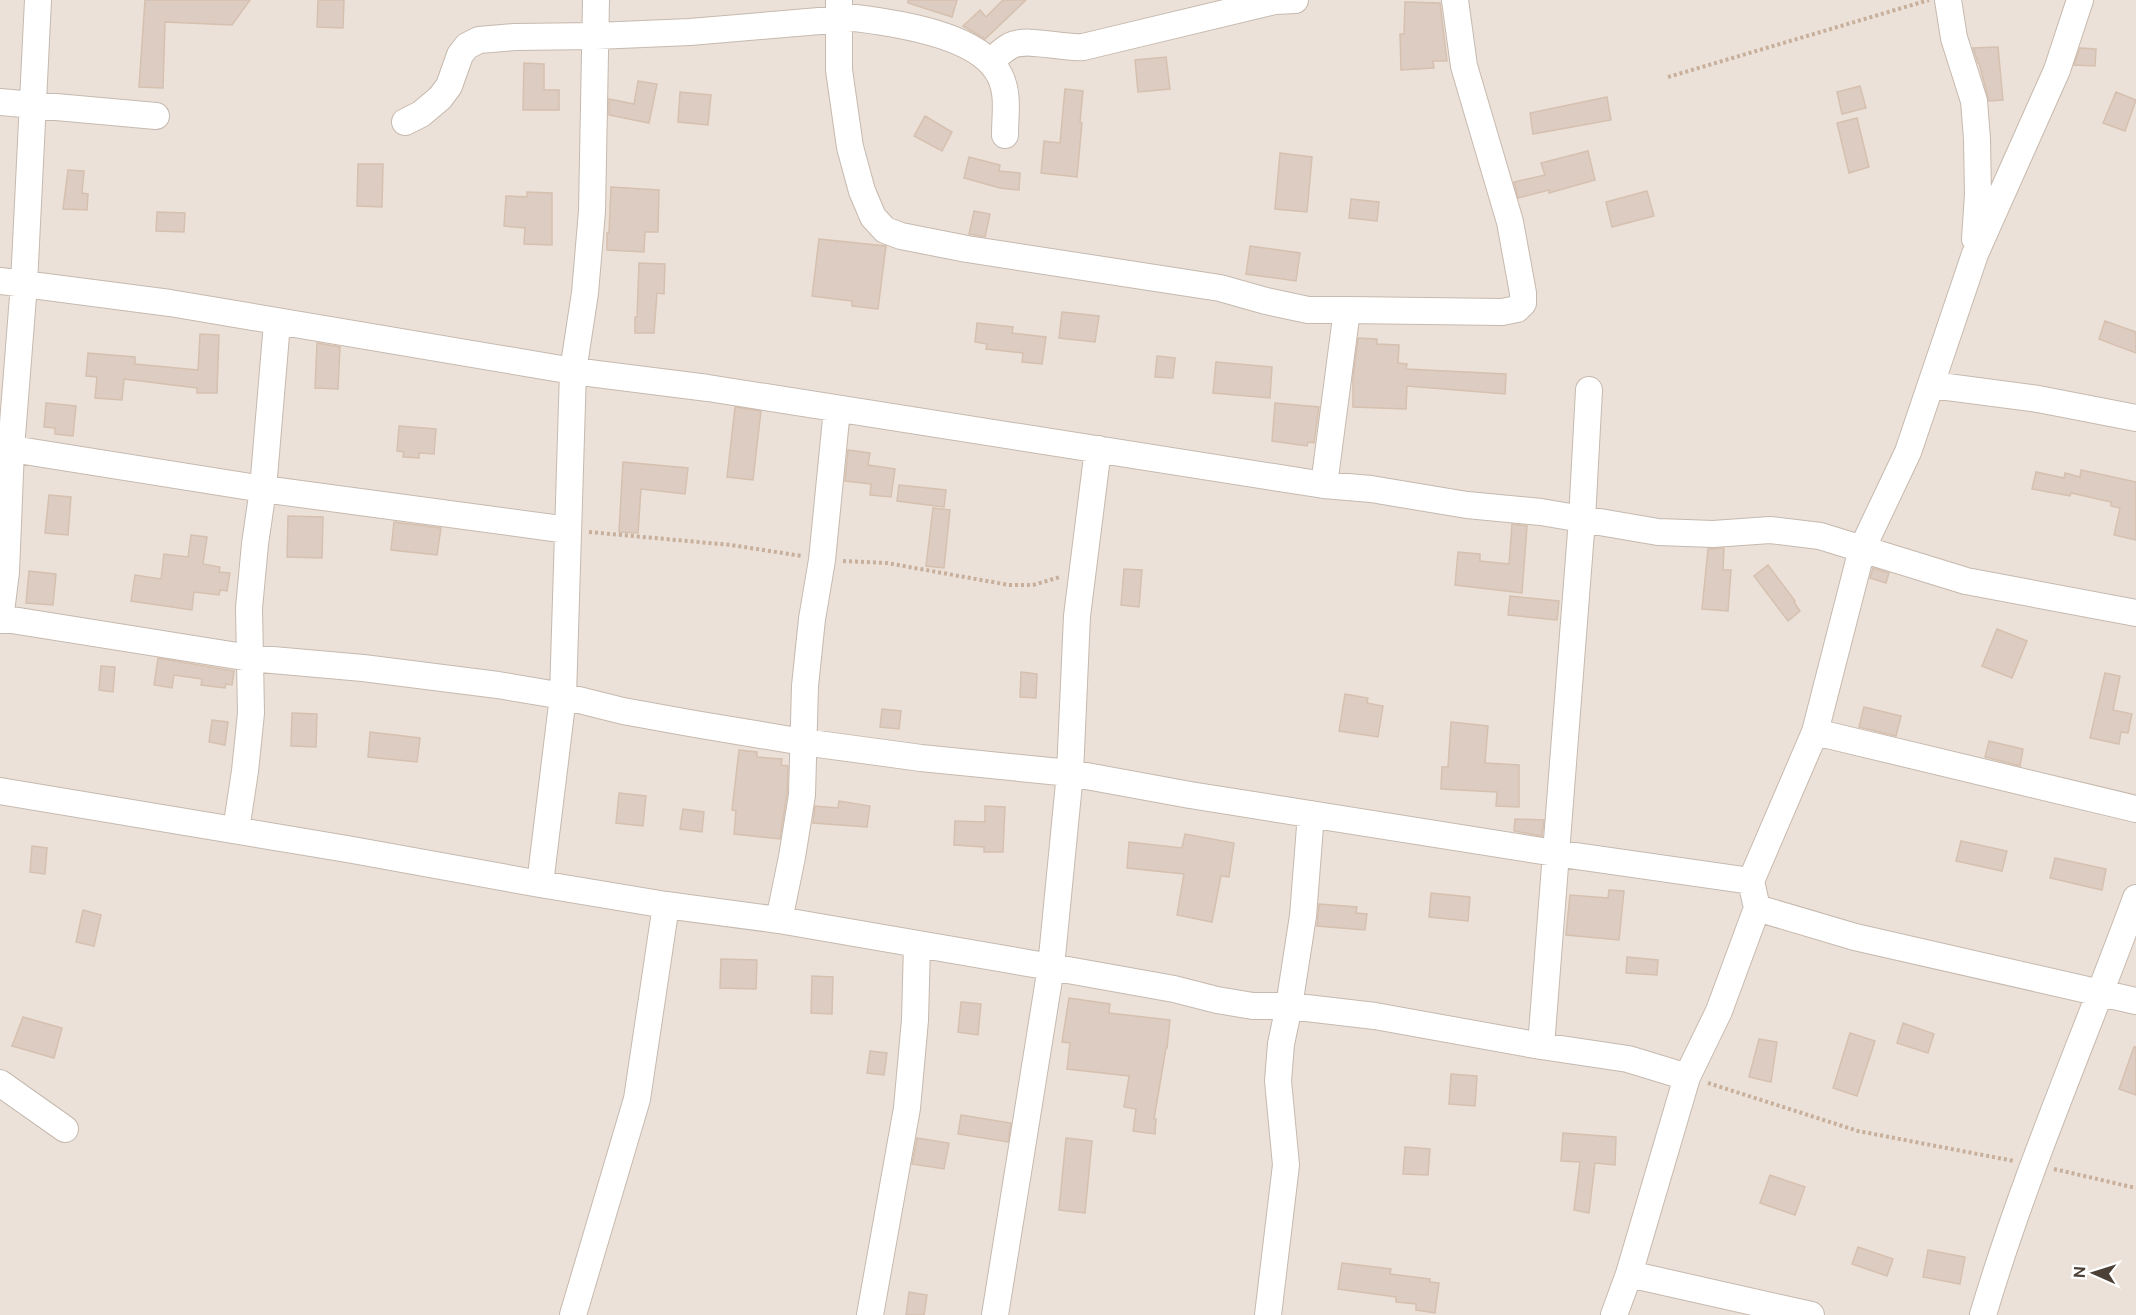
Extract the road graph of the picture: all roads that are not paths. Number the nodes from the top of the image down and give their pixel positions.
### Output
1 (38, 0) edge
2 (596, 0) edge
3 (1295, 0) edge
4 (1455, 0) edge
5 (1948, 0) edge
6 (2080, 0) edge
7 (838, 10) edge
8 (597, 36) junction
9 (991, 61) junction
10 (0, 102) edge
11 (32, 106) junction
12 (156, 116) dead end
13 (405, 122) dead end
14 (1005, 135) dead end
15 (1988, 195) junction
16 (12, 282) edge
17 (1347, 310) junction
18 (277, 322) junction
19 (573, 371) junction
20 (1932, 385) junction
21 (1589, 390) dead end
22 (837, 409) junction
23 (2136, 418) edge
24 (6, 448) edge
25 (1098, 450) junction
26 (1324, 485) junction
27 (263, 489) junction
28 (1582, 519) junction
29 (568, 530) junction
30 (1862, 549) junction
31 (2136, 613) edge
32 (0, 619) edge
33 (250, 658) junction
34 (562, 696) junction
35 (1815, 732) junction
36 (803, 742) junction
37 (1070, 773) junction
38 (0, 791) edge
39 (2136, 809) edge
40 (1311, 814) junction
41 (236, 830) junction
42 (1555, 853) junction
43 (1751, 881) junction
44 (540, 884) junction
45 (2136, 898) edge
46 (666, 905) junction
47 (1757, 908) junction
48 (779, 920) junction
49 (917, 944) junction
50 (1051, 967) junction
51 (2101, 993) junction
52 (2136, 1000) edge
53 (1289, 1006) junction
54 (1541, 1046) junction
55 (1687, 1077) junction
56 (0, 1083) edge
57 (65, 1129) dead end
58 (1629, 1274) junction
59 (573, 1315) edge
60 (870, 1315) edge
61 (995, 1315) edge
62 (1268, 1315) edge
63 (1614, 1315) edge
64 (1811, 1315) edge
65 (1983, 1315) edge

1 - 11 street
2 - 8 street
3 - 9 street
4 - 17 street
5 - 15 street
6 - 15 street
7 - 8 street
7 - 9 street
7 - 17 street
8 - 13 street
8 - 19 street
9 - 14 street
10 - 11 street
11 - 12 street
11 - 16 street
15 - 20 street
16 - 18 street
16 - 24 street
17 - 26 street
18 - 19 street
18 - 27 street
19 - 22 street
19 - 29 street
20 - 23 street
20 - 30 street
21 - 28 street
22 - 25 street
22 - 36 street
24 - 27 street
24 - 32 street
25 - 26 street
25 - 37 street
26 - 28 street
27 - 29 street
27 - 33 street
28 - 30 street
28 - 42 street
29 - 34 street
30 - 31 street
30 - 35 street
32 - 33 street
33 - 34 street
33 - 41 street
34 - 36 street
34 - 44 street
35 - 39 street
35 - 43 street
36 - 37 street
36 - 48 street
37 - 40 street
37 - 50 street
38 - 41 street
40 - 42 street
40 - 53 street
41 - 44 street
42 - 43 street
42 - 54 street
43 - 47 street
44 - 46 street
45 - 51 street
46 - 48 street
46 - 59 street
47 - 51 street
47 - 55 street
48 - 49 street
49 - 50 street
49 - 60 street
50 - 53 street
50 - 61 street
51 - 52 street
51 - 65 street
53 - 54 street
53 - 62 street
54 - 55 street
55 - 58 street
56 - 57 street
58 - 63 street
58 - 64 street

